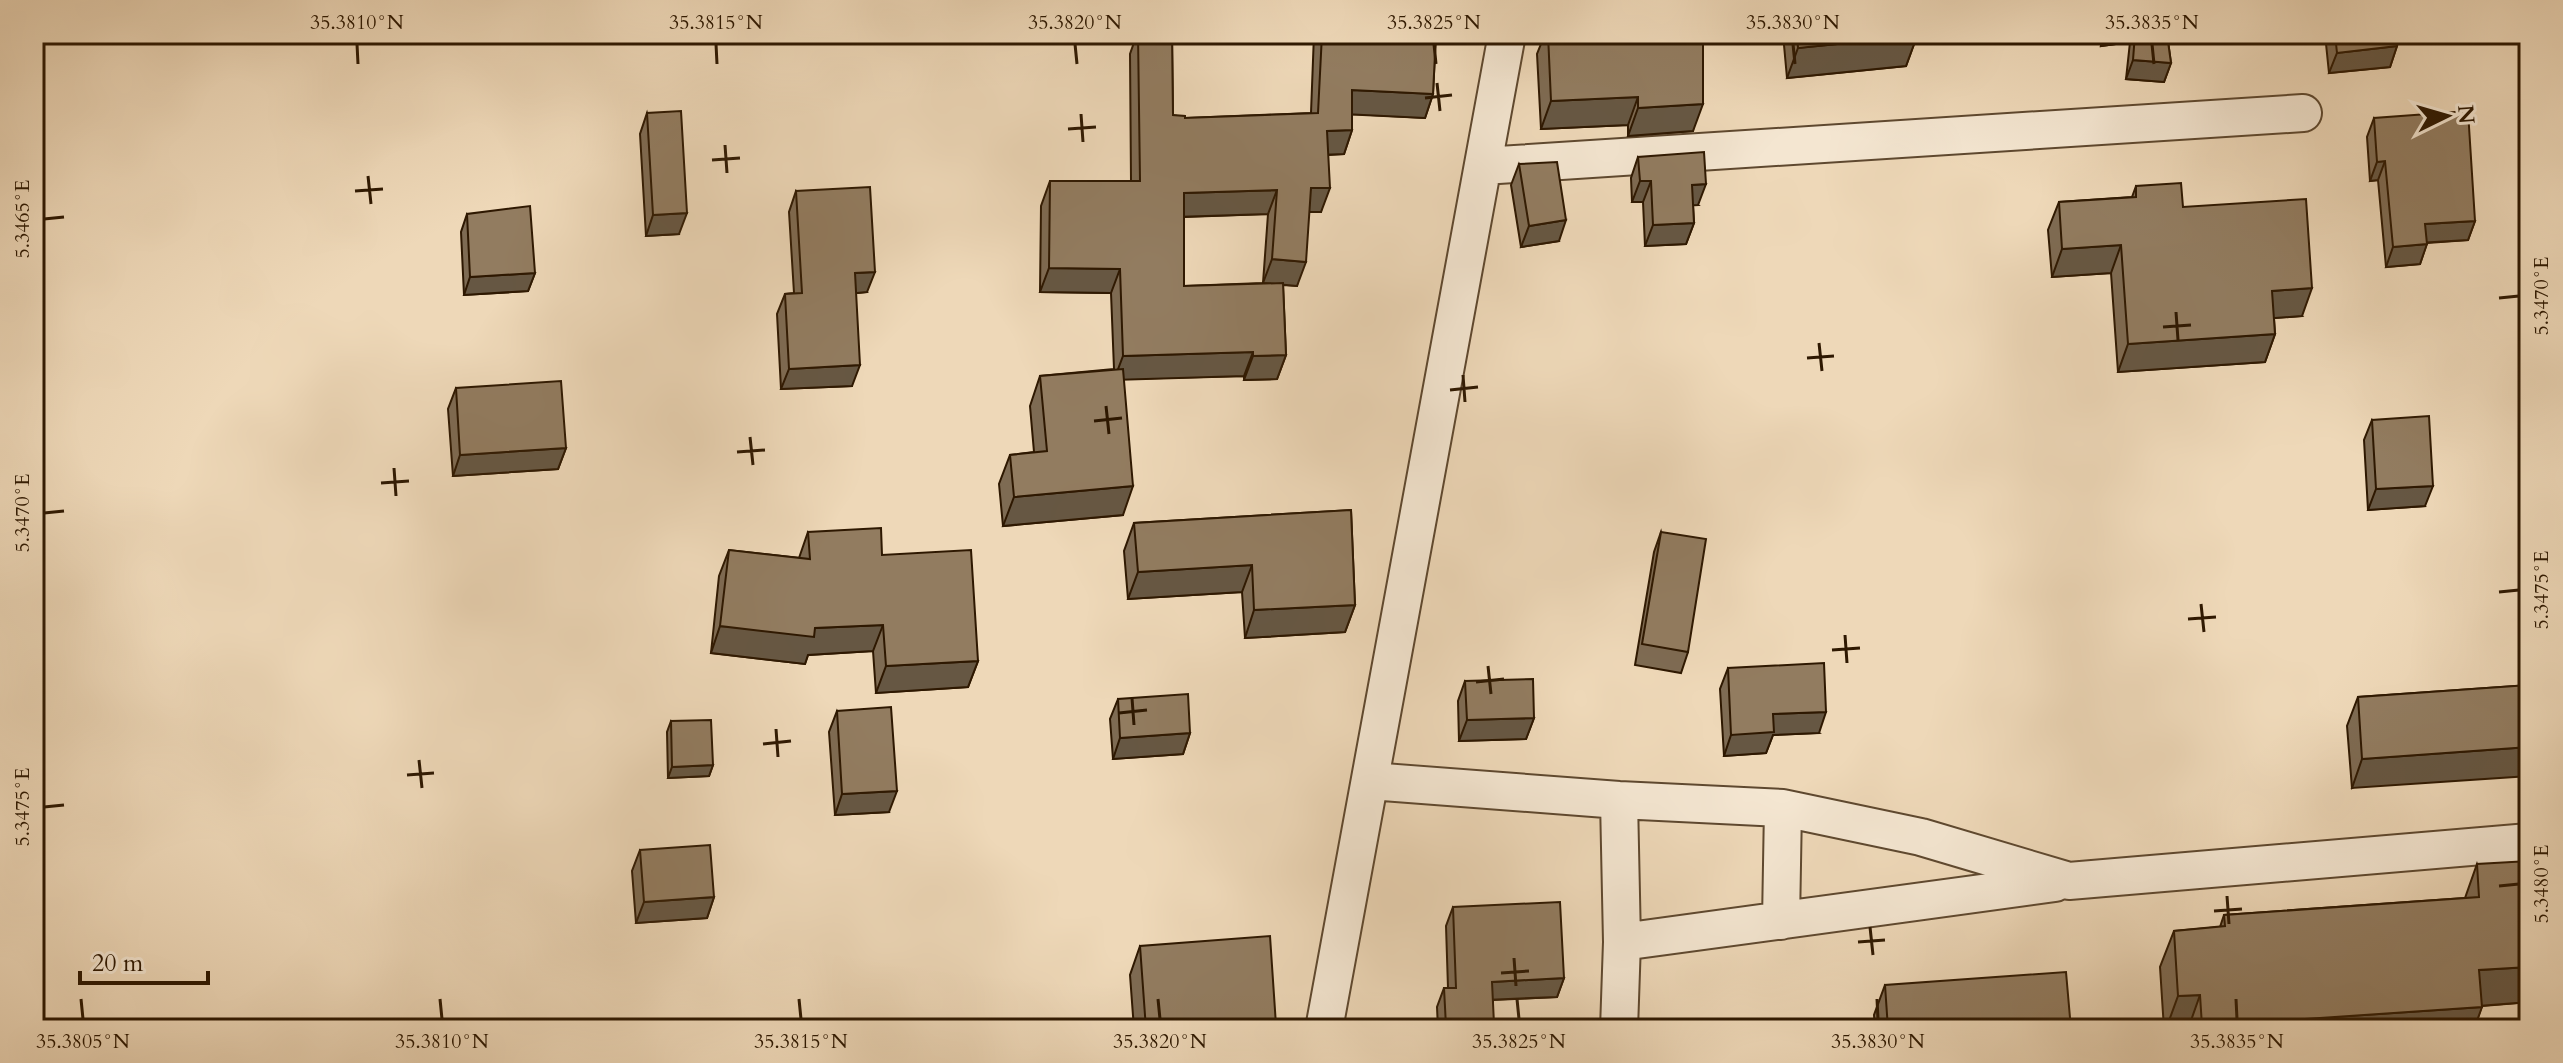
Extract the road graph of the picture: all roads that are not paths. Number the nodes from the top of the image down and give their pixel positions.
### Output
1 (1507, 34) edge
2 (2303, 113) dead end
3 (1483, 166) junction
4 (1370, 781) junction
5 (1619, 800) junction
6 (1783, 808) junction
7 (2529, 842) edge
8 (2069, 881) junction
9 (1781, 921) junction
10 (1622, 942) junction
11 (1324, 1029) edge
12 (1619, 1029) edge

1 - 3 street
2 - 3 street
3 - 4 street
4 - 5 street
4 - 11 street
5 - 6 street
5 - 10 street
6 - 8 street
6 - 9 street
7 - 8 street
8 - 9 street
9 - 10 street
10 - 12 street

